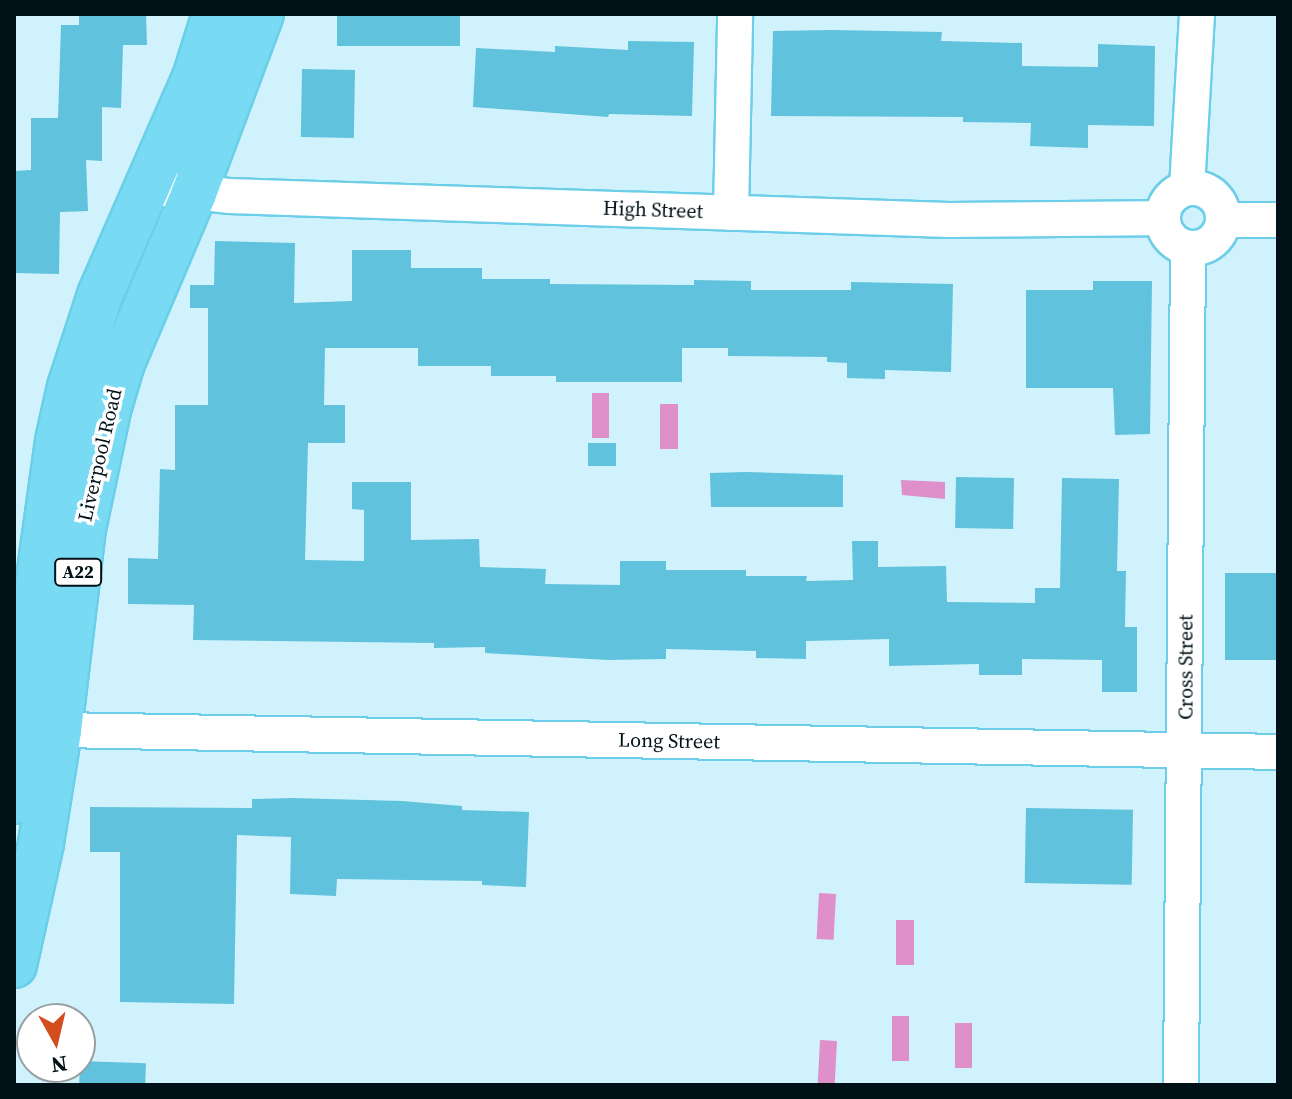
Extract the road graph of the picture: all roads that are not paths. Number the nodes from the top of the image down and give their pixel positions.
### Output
1 (215, 14) edge
2 (261, 14) edge
3 (735, 14) edge
4 (1197, 14) edge
5 (145, 187) junction
6 (1187, 188) junction
7 (194, 193) junction
8 (731, 213) junction
9 (1162, 218) junction
10 (1224, 220) junction
11 (1278, 220) edge
12 (1188, 248) junction
13 (59, 730) junction
14 (1185, 751) junction
15 (1278, 752) edge
16 (14, 801) edge
17 (14, 965) edge
18 (1181, 1085) edge

1 - 5 highway, Liverpool Road / A22
2 - 7 highway, Liverpool Road / A22
3 - 8 street
4 - 6 street
5 - 7 street, High Street
5 - 16 highway, Liverpool Road / A22
6 - 9 street
6 - 10 street
7 - 8 street, High Street
7 - 13 highway, Liverpool Road / A22
8 - 9 street, High Street
9 - 12 street
10 - 11 street
10 - 12 street
12 - 14 street, Cross Street
13 - 14 street, Long Street
13 - 17 highway, Liverpool Road / A22
14 - 15 street, Long Street
14 - 18 street, Cross Street

